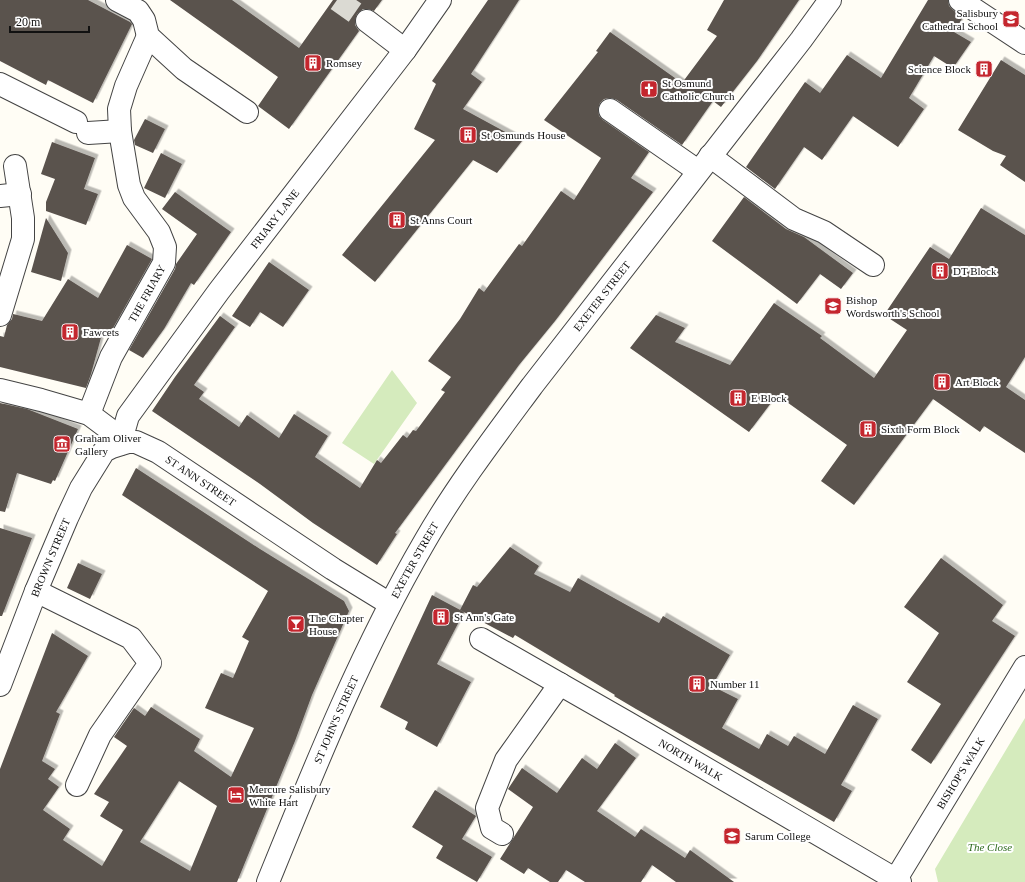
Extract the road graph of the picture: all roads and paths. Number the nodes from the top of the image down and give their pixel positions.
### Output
1 (117, 0) edge
2 (440, 0) edge
3 (830, 0) edge
4 (960, 0) edge
5 (367, 21) tunnel mouth
6 (148, 36) junction
7 (1025, 44) edge
8 (405, 50) junction
9 (0, 84) edge
10 (610, 110) dead end
11 (247, 112) dead end
12 (120, 131) junction
13 (704, 164) junction
14 (15, 166) dead end
15 (10, 195) edge
16 (872, 265) dead end
17 (0, 316) edge
18 (0, 390) edge
19 (89, 414) junction
20 (120, 444) junction
21 (36, 591) junction
22 (390, 604) junction
23 (481, 639) dead end
24 (1025, 667) edge
25 (560, 684) junction
26 (0, 685) edge
27 (76, 785) dead end
28 (502, 834) dead end
29 (898, 881) edge
30 (268, 882) edge

1 - 6 street
2 - 8 street, FRIARY LANE
3 - 13 street, EXETER STREET
4 - 7 street
5 - 8 street
6 - 11 street
6 - 12 street, THE FRIARY
8 - 20 street, FRIARY LANE
9 - 12 street
10 - 13 street
12 - 19 street, THE FRIARY
13 - 16 street
13 - 22 street, EXETER STREET
14 - 15 street
15 - 17 street
18 - 19 street
19 - 20 street
20 - 21 street, BROWN STREET
20 - 22 street, ST ANN STREET
21 - 26 street, BROWN STREET
21 - 27 street
22 - 30 street, ST JOHN'S STREET
23 - 25 street, NORTH WALK
24 - 29 street, BISHOP'S WALK
25 - 28 street
25 - 29 street, NORTH WALK

